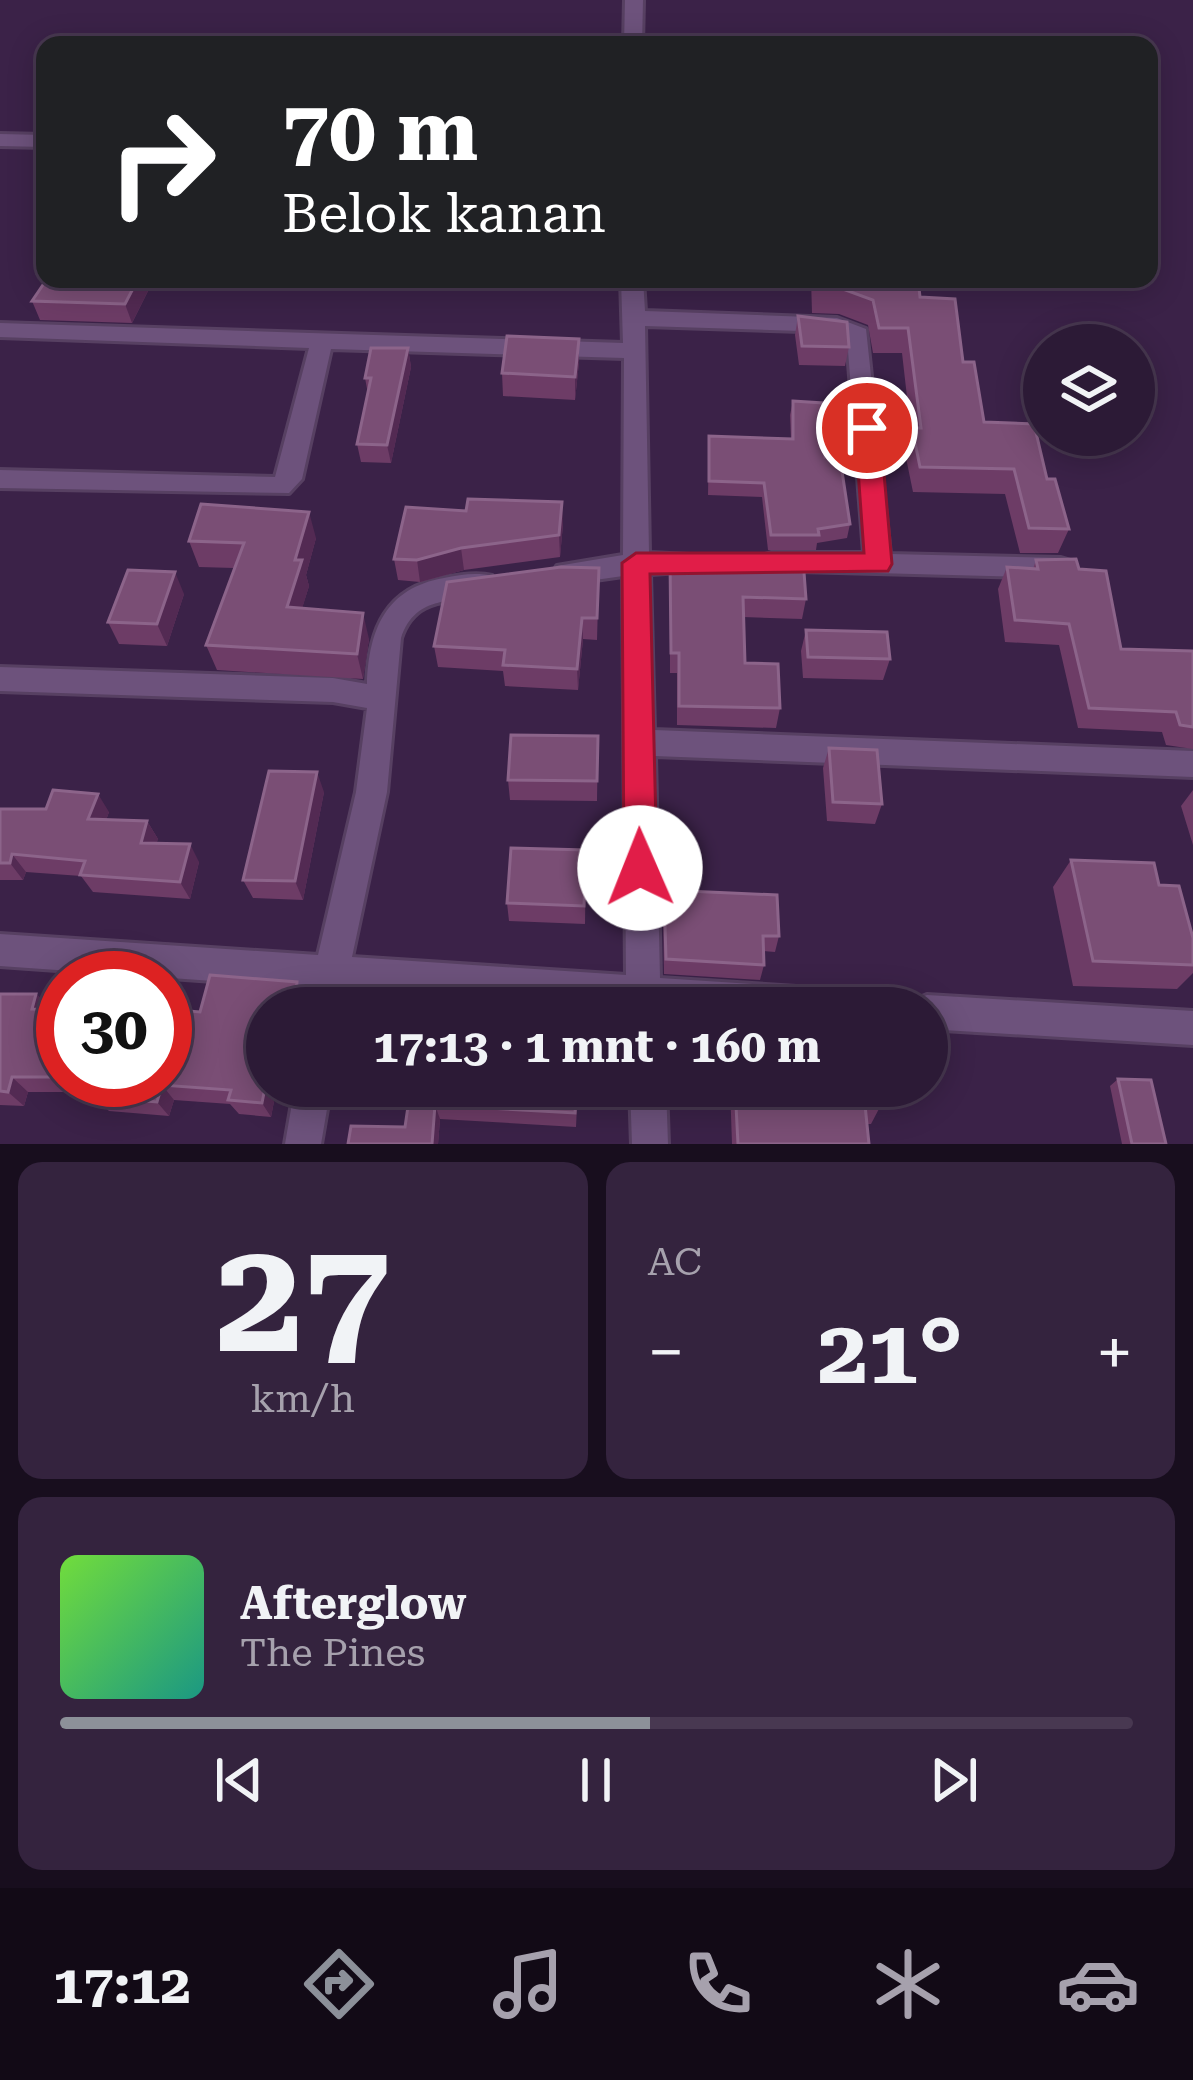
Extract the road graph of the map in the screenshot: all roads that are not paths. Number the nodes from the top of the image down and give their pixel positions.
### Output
1 (634, 0) edge
2 (633, 36) edge
3 (0, 140) edge
4 (36, 141) edge
5 (632, 288) edge
6 (633, 318) junction
7 (0, 330) edge
8 (321, 344) junction
9 (634, 351) junction
10 (0, 479) edge
11 (636, 563) junction
12 (878, 564) junction
13 (1061, 568) edge
14 (0, 679) edge
15 (379, 698) junction
16 (638, 742) junction
17 (1193, 764) edge
18 (0, 950) edge
19 (331, 971) junction
20 (328, 987) edge
21 (493, 987) edge
22 (644, 987) edge
23 (948, 1013) edge
24 (1193, 1028) edge
25 (309, 1107) edge
26 (649, 1107) edge
27 (303, 1144) edge
28 (650, 1144) edge

1 - 2 street
3 - 4 street
5 - 6 street
6 - 9 street
6 - 12 street
7 - 8 street
8 - 9 street
8 - 10 street
9 - 11 street
11 - 12 street
11 - 15 street
11 - 16 street
12 - 13 street
14 - 15 street
15 - 19 street
16 - 17 street
16 - 22 street
18 - 19 street
19 - 20 street
19 - 21 street
23 - 24 street
25 - 27 street
26 - 28 street

